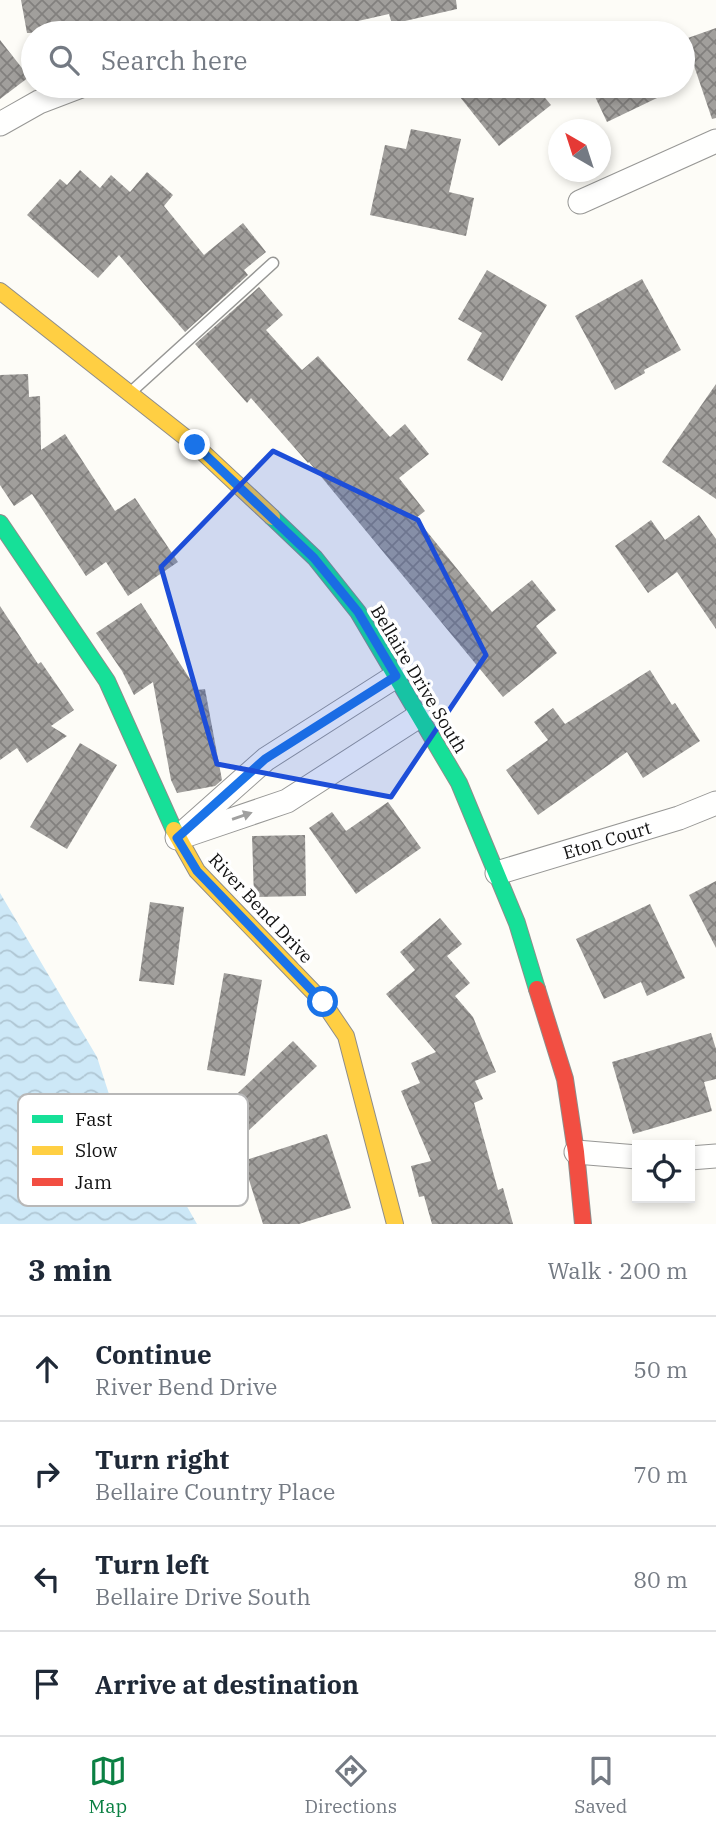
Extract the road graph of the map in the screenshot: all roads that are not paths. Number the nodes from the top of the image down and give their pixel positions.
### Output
1 (50, 98) edge
2 (0, 124) edge
3 (716, 141) edge
4 (580, 202) dead end
5 (273, 263) dead end
6 (0, 291) edge
7 (130, 393) junction
8 (0, 523) edge
9 (396, 676) junction
10 (419, 716) junction
11 (716, 803) edge
12 (177, 838) junction
13 (497, 873) junction
14 (576, 1152) junction
15 (716, 1156) edge
16 (632, 1157) edge
17 (695, 1158) edge
18 (394, 1224) edge
19 (583, 1224) edge

1 - 2 street
3 - 4 street
5 - 7 lane
6 - 7 street, Bellaire Drive South
7 - 9 street, Bellaire Drive South
8 - 12 street, River Bend Drive
9 - 10 street, Bellaire Drive South
9 - 12 street
12 -> 10 street
10 - 13 street, Bellaire Drive South
11 - 13 street, Eton Court
12 - 18 street, River Bend Drive
13 - 14 street, Bellaire Drive South
14 - 16 street
14 - 19 street, Bellaire Drive South
15 - 17 street

